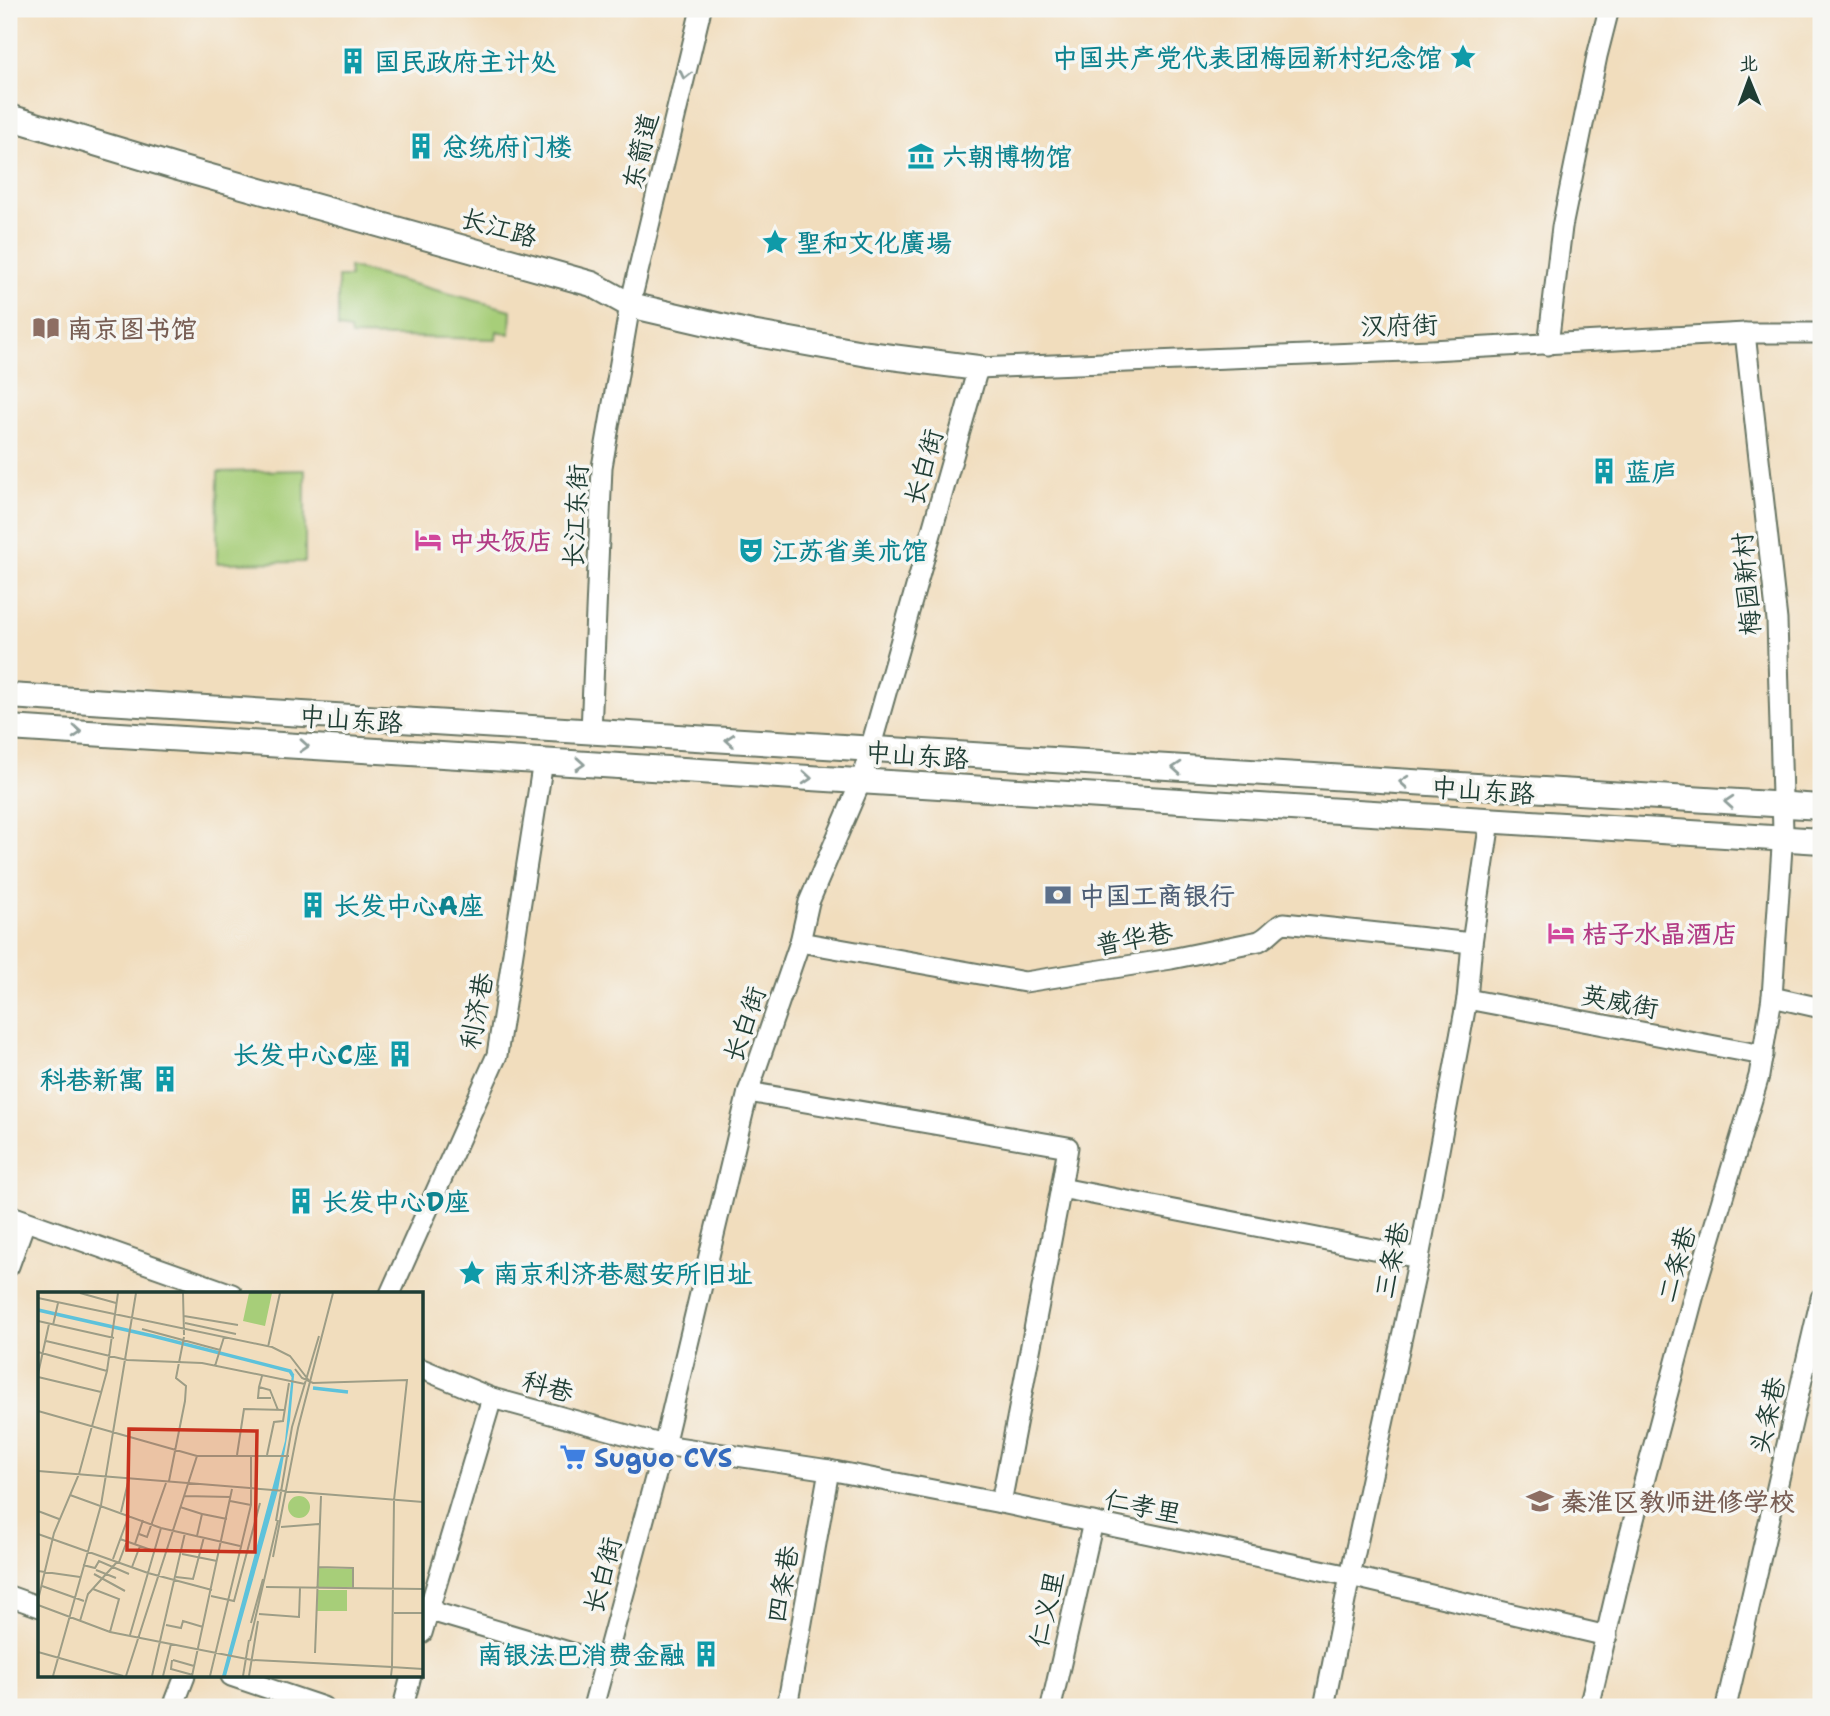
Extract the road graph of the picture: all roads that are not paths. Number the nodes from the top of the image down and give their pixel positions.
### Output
1 (701, 9) edge
2 (1609, 9) edge
3 (9, 117) edge
4 (630, 305) junction
5 (1745, 333) junction
6 (1821, 333) edge
7 (1549, 345) junction
8 (978, 368) junction
9 (10, 701) edge
10 (9, 728) edge
11 (591, 732) junction
12 (870, 749) junction
13 (543, 761) junction
14 (861, 781) junction
15 (1782, 805) junction
16 (1821, 807) edge
17 (1490, 821) junction
18 (1783, 835) junction
19 (1821, 841) edge
20 (800, 942) junction
21 (1472, 943) junction
22 (1772, 997) junction
23 (1467, 999) junction
24 (1821, 1008) edge
25 (1763, 1055) junction
26 (748, 1092) junction
27 (1061, 1188) junction
28 (17, 1218) edge
29 (1419, 1258) junction
30 (9, 1266) edge
31 (222, 1292) edge
32 (391, 1292) edge
33 (1821, 1298) edge
34 (424, 1370) edge
35 (492, 1398) junction
36 (664, 1445) junction
37 (829, 1470) junction
38 (1001, 1503) junction
39 (1093, 1522) junction
40 (1350, 1576) junction
41 (9, 1596) edge
42 (38, 1606) edge
43 (427, 1611) junction
44 (424, 1624) edge
45 (1607, 1636) junction
46 (606, 1663) junction
47 (184, 1678) edge
48 (411, 1678) edge
49 (259, 1680) edge
50 (173, 1707) edge
51 (323, 1707) edge
52 (404, 1707) edge
53 (593, 1707) edge
54 (787, 1707) edge
55 (1051, 1707) edge
56 (1324, 1707) edge
57 (1590, 1707) edge
58 (1726, 1707) edge

1 -> 4 street, 东箭道
2 - 7 street
3 - 4 main road, 长江路
4 - 8 main road, 长江路
4 - 11 street, 长江东街
5 - 6 street, 汉府街
5 - 7 street, 汉府街
5 - 15 street, 梅园新村
7 - 8 street, 汉府街
8 - 12 street, 长白街
9 - 11 main road, 中山东路
10 -> 13 main road, 中山东路
12 -> 11 main road, 中山东路
12 - 14 street, 长白街
15 -> 12 main road, 中山东路
13 -> 14 main road, 中山东路
13 - 32 street, 利济巷
14 - 17 main road, 中山东路
14 - 20 street, 长白街
15 - 16 main road, 中山东路
15 - 18 street, 梅园新村
17 - 18 main road, 中山东路
17 - 21 street, 三条巷
18 - 19 main road, 中山东路
18 - 22 street, 二条巷
20 - 21 street, 普华巷
20 - 26 street, 长白街
21 - 23 street, 三条巷
22 - 24 street
22 - 25 street, 二条巷
23 - 25 street, 英威街
23 - 29 street, 三条巷
25 - 45 street, 二条巷
26 - 27 street
26 - 36 street, 长白街
27 - 29 street
27 - 38 street
28 - 30 street
28 - 31 street
29 - 40 street, 三条巷
33 - 58 street, 头条巷
34 - 35 street, 科巷
35 - 36 street, 科巷
35 - 43 street
36 - 37 street, 仁孝里
36 - 46 street, 长白街
37 - 38 street, 仁孝里
37 - 54 street, 四条巷
38 - 39 street, 仁孝里
39 - 40 street, 仁孝里
39 - 55 street, 仁义里
40 - 45 street, 仁孝里
40 - 56 street, 三条巷
41 - 42 street
43 - 44 street
43 - 46 street
45 - 57 street, 二条巷
46 - 53 street, 长白街
47 - 50 street
48 - 52 street
49 - 51 street

